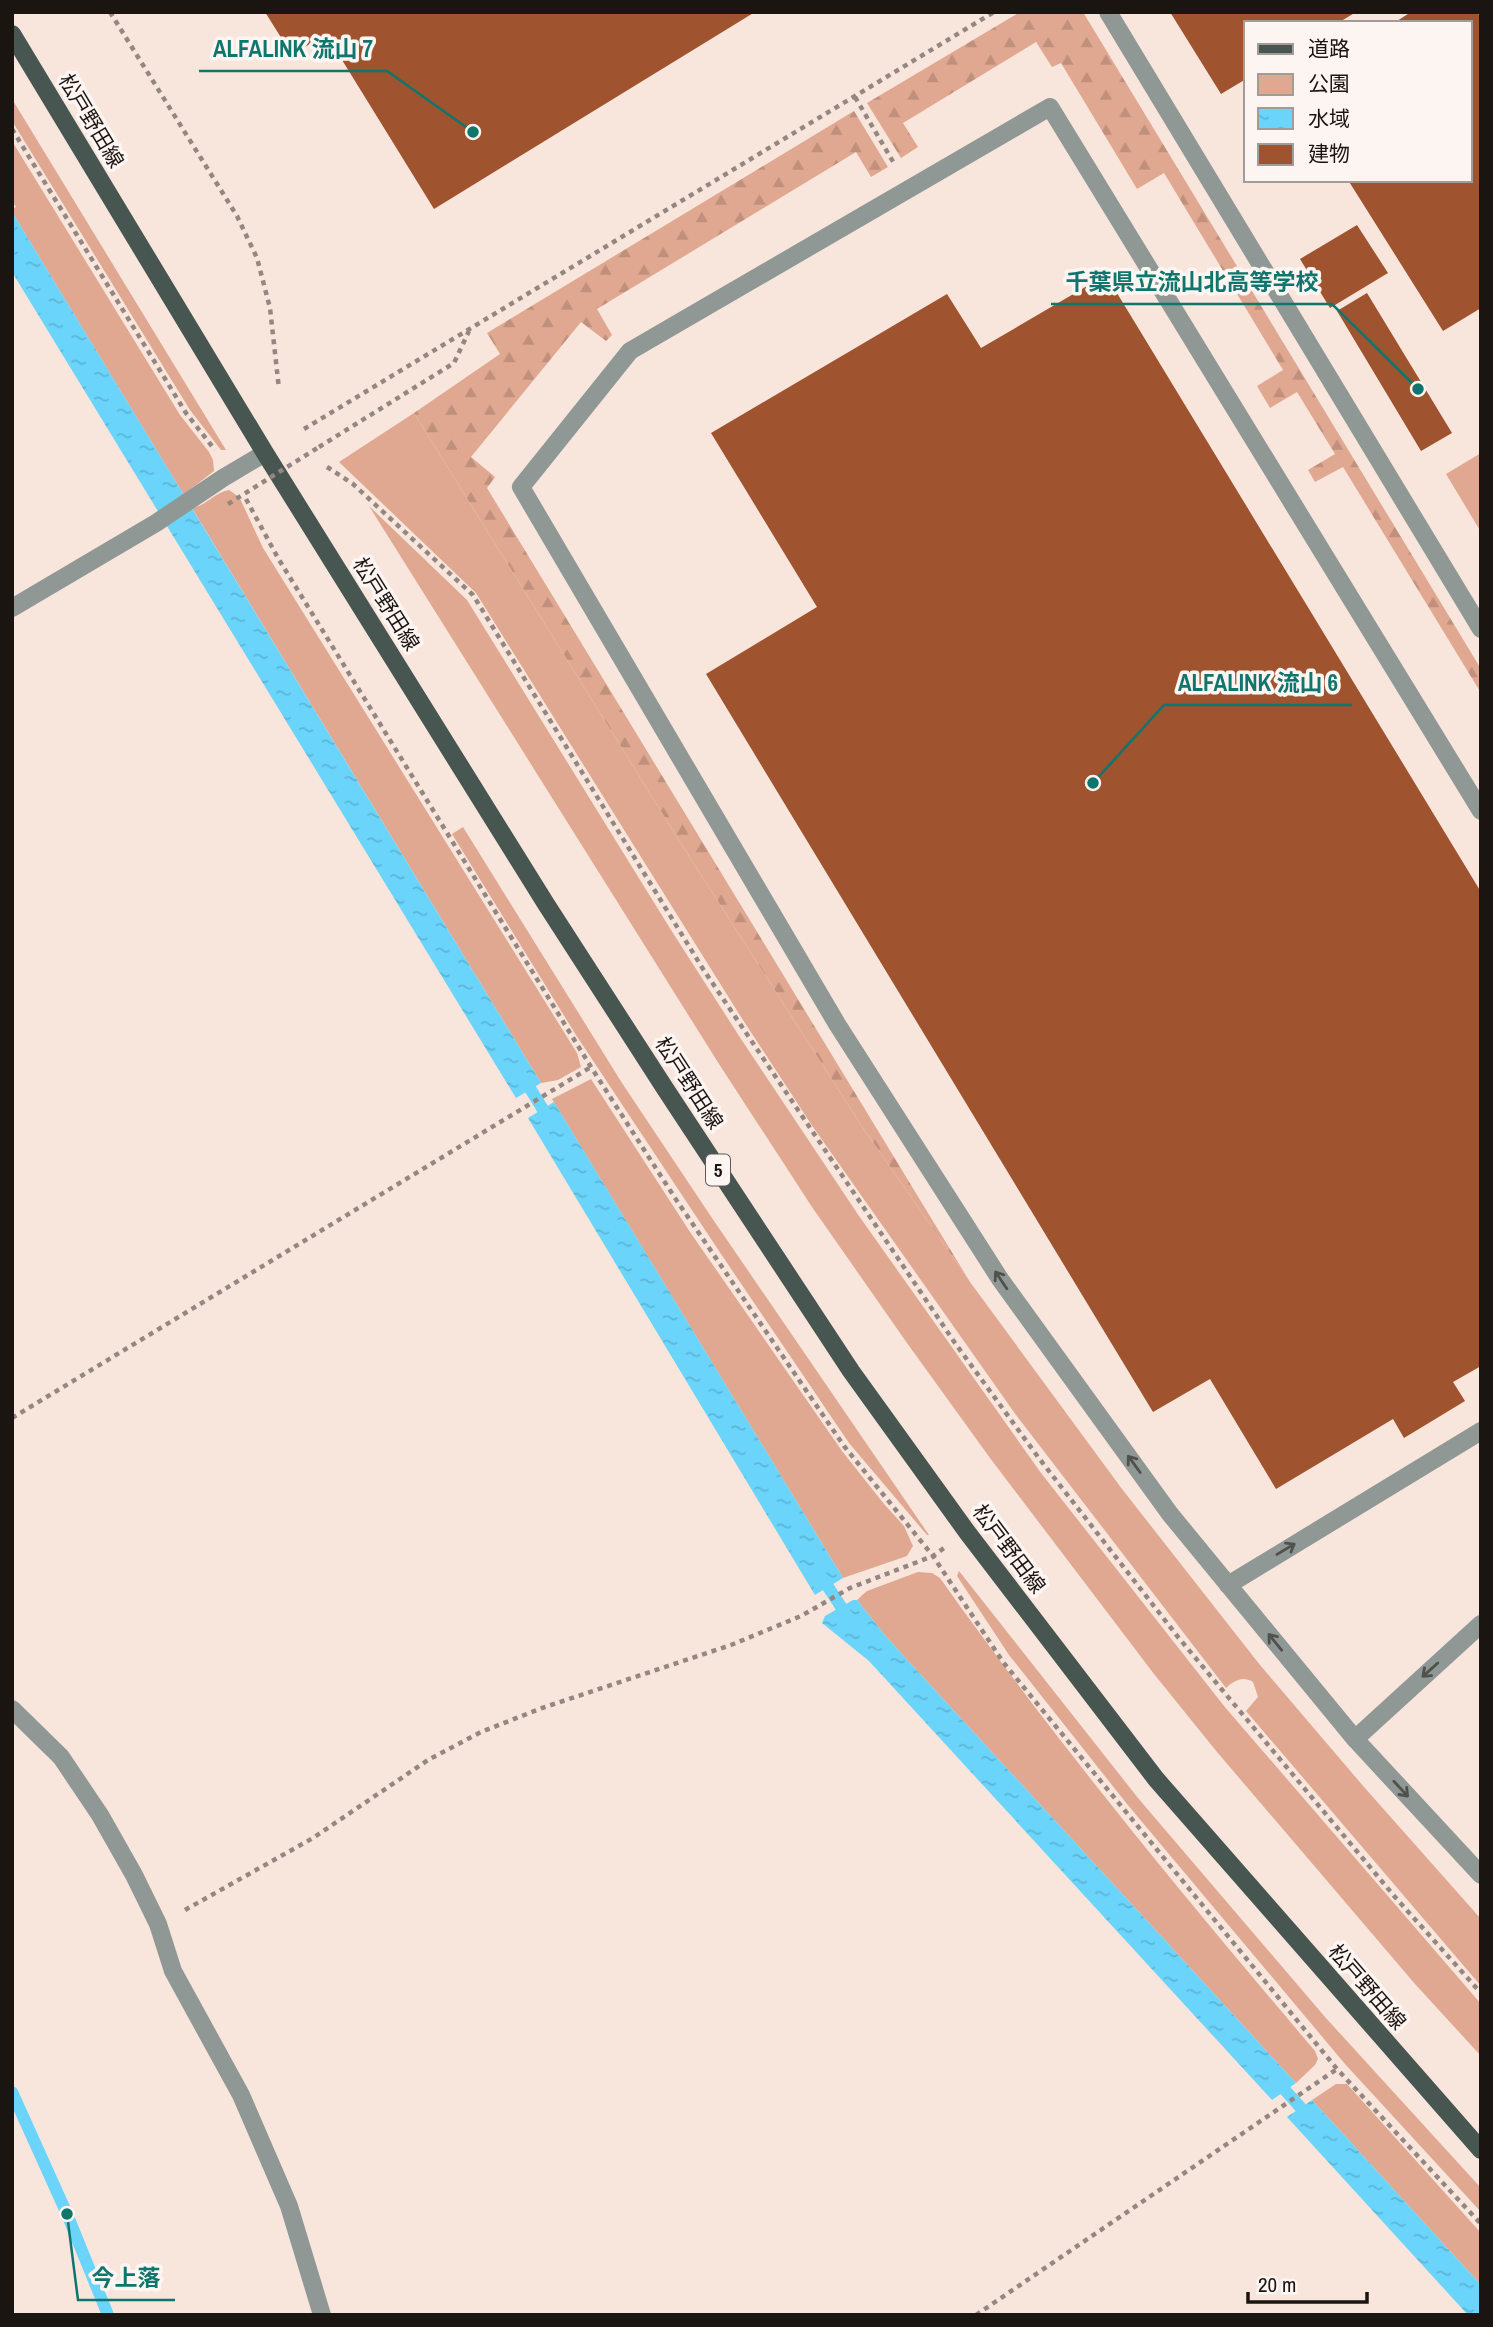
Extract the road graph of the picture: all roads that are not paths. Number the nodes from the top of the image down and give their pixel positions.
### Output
1 (1108, 12) edge
2 (12, 34) edge
3 (265, 453) junction
4 (12, 608) edge
5 (1481, 629) edge
6 (1481, 811) edge
7 (1481, 1431) edge
8 (1228, 1585) junction
9 (1481, 1624) edge
10 (12, 1709) edge
11 (1355, 1739) junction
12 (1481, 1875) edge
13 (1481, 2150) edge
14 (322, 2315) edge

1 - 5 street
2 - 3 main road, 松戸野田線 / 5
3 - 4 street
3 - 13 main road, 松戸野田線 / 5
8 -> 6 street
8 -> 7 street
11 -> 8 street
9 -> 11 street
10 - 14 street
11 -> 12 street

